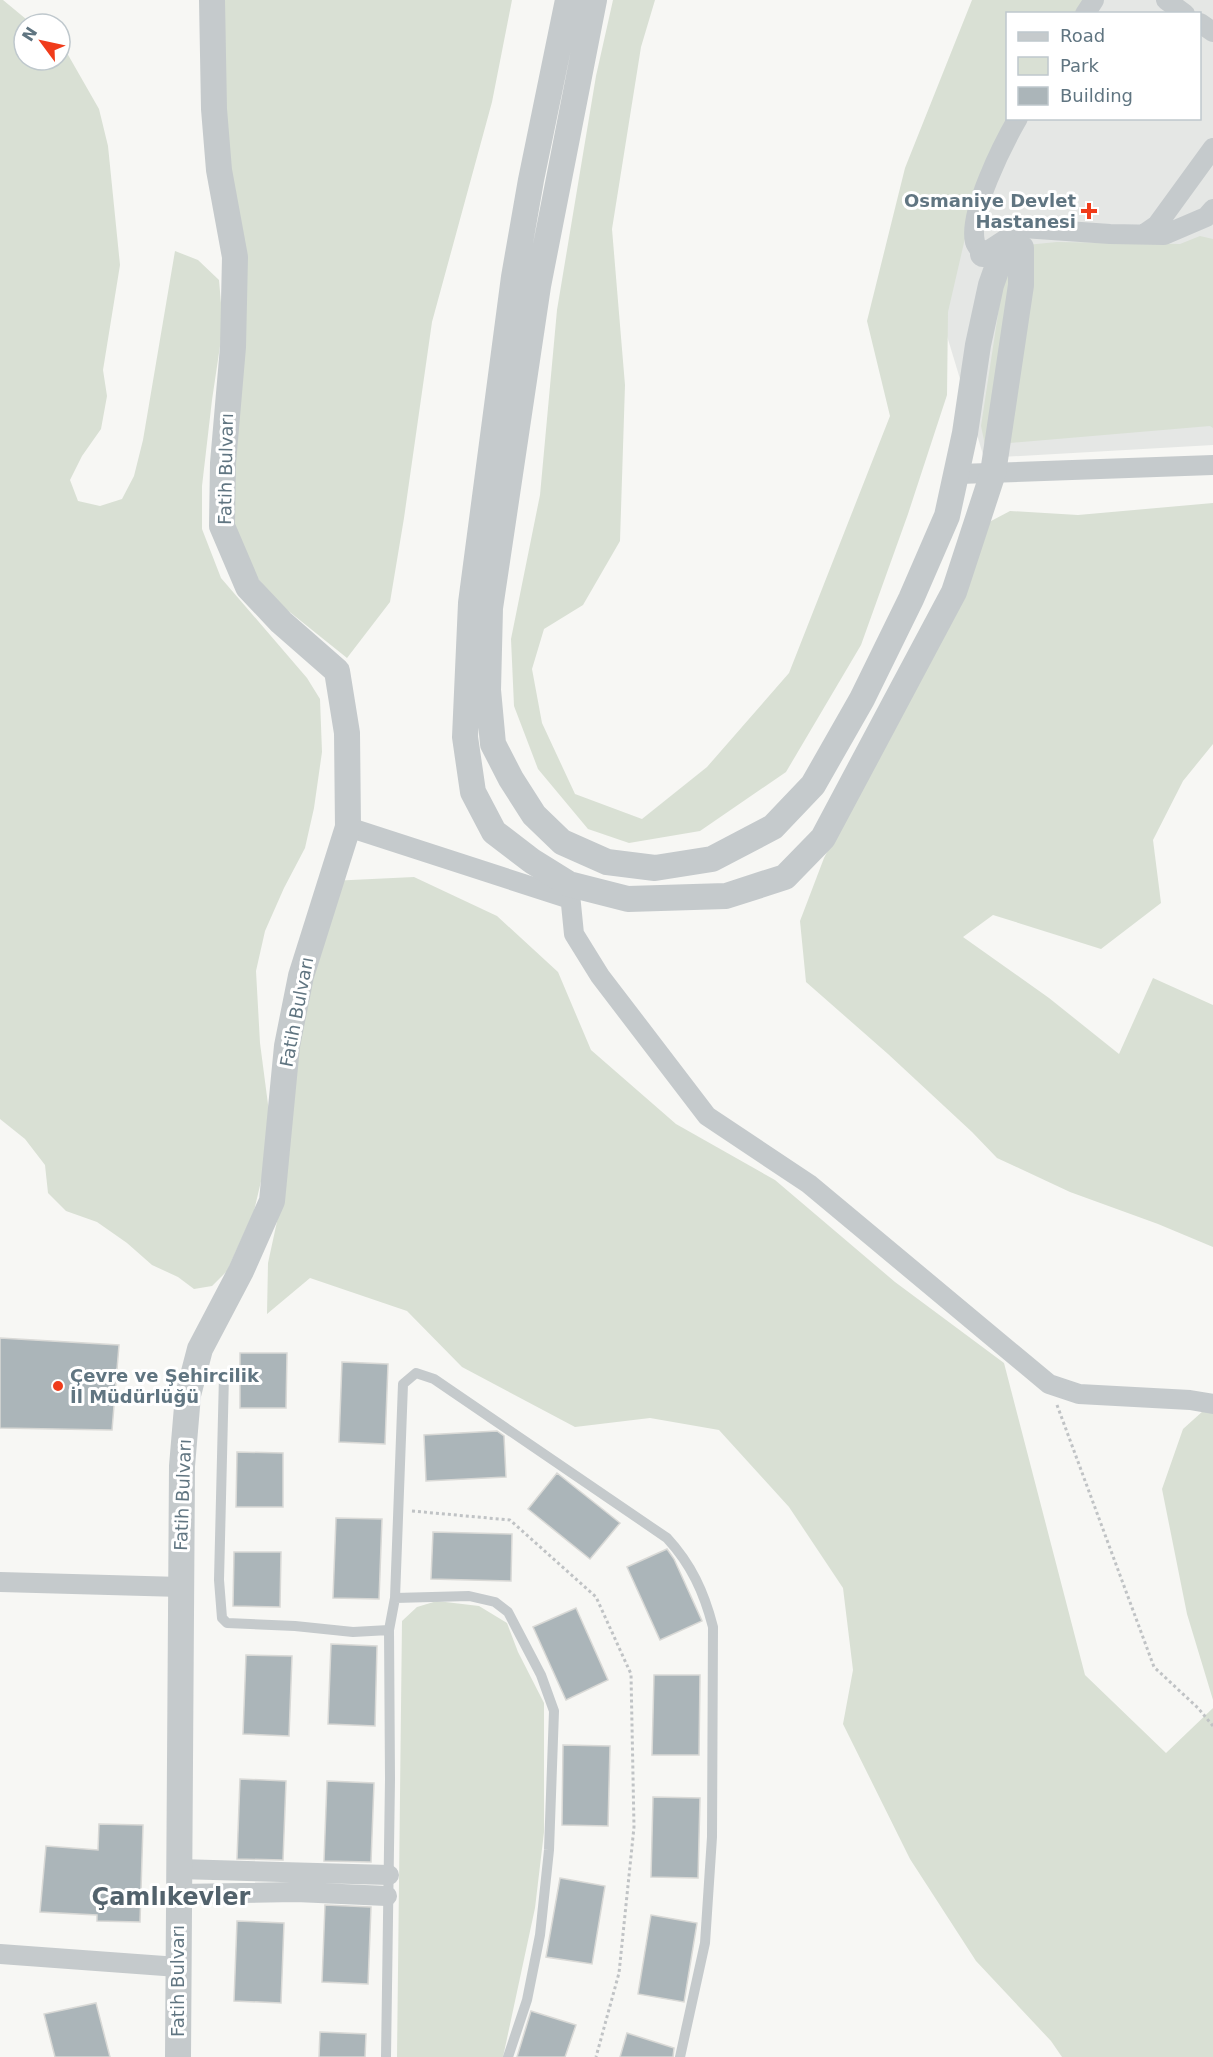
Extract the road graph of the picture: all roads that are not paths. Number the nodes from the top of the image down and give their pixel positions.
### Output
1 (212, 0) edge
2 (568, 0) edge
3 (594, 0) edge
4 (1166, 0) edge
5 (1182, 12) edge
6 (1017, 120) edge
7 (1213, 148) edge
8 (1213, 209) edge
9 (1192, 223) junction
10 (1213, 228) edge
11 (1144, 234) junction
12 (983, 254) junction
13 (1213, 465) edge
14 (958, 468) junction
15 (993, 473) junction
16 (348, 827) junction
17 (570, 892) junction
18 (224, 1375) dead end
19 (1213, 1404) edge
20 (0, 1582) edge
21 (181, 1587) junction
22 (395, 1598) junction
23 (389, 1630) junction
24 (389, 1875) junction
25 (178, 1882) junction
26 (387, 1896) junction
27 (0, 1954) edge
28 (178, 1967) junction
29 (178, 2057) edge
30 (386, 2057) edge
31 (508, 2057) edge
32 (680, 2057) edge

1 - 16 street, Fatih Bulvarı
2 - 17 street
3 - 14 street
4 - 5 street
6 - 12 street
7 - 11 street
8 - 9 street
9 - 10 street
9 - 11 street
11 - 12 street
12 - 14 street
12 - 15 street
13 - 15 street
14 - 15 street
15 - 17 street
16 - 17 street
16 - 21 street, Fatih Bulvarı
17 - 19 street
18 - 23 lane
20 - 21 street
21 - 25 street, Fatih Bulvarı
22 - 23 lane
22 - 31 lane
22 - 32 lane
23 - 24 lane
24 - 25 street
24 - 26 lane
25 - 26 street
25 - 28 street, Fatih Bulvarı
26 - 30 lane
27 - 28 street
28 - 29 street, Fatih Bulvarı

